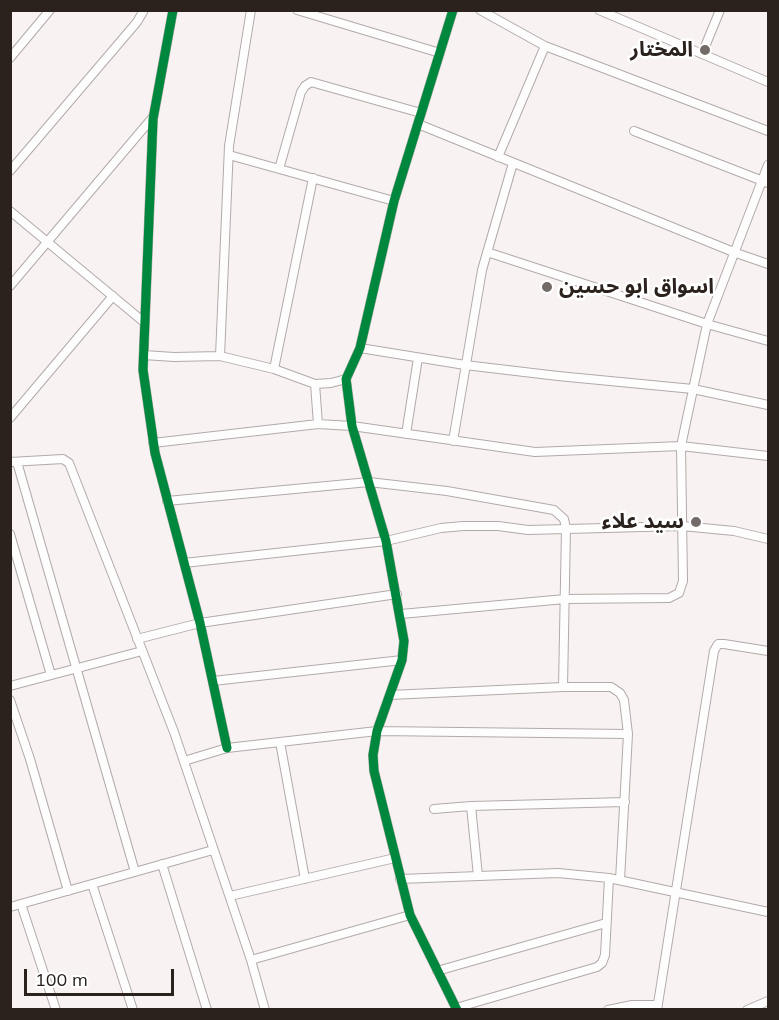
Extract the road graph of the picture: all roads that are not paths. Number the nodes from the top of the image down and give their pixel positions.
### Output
1 (51, 10) edge
2 (144, 10) edge
3 (173, 10) edge
4 (252, 10) edge
5 (297, 10) edge
6 (453, 10) edge
7 (480, 10) edge
8 (599, 10) edge
9 (720, 10) edge
10 (545, 46) junction
11 (440, 53) junction
12 (702, 54) junction
13 (10, 58) edge
14 (768, 82) edge
15 (421, 113) junction
16 (154, 116) junction
17 (418, 124) junction
18 (634, 131) dead end
19 (768, 131) edge
20 (229, 155) junction
21 (498, 157) junction
22 (513, 163) junction
23 (768, 165) edge
24 (279, 169) junction
25 (10, 171) edge
26 (313, 178) junction
27 (765, 182) edge
28 (394, 201) junction
29 (10, 212) edge
30 (48, 242) junction
31 (487, 252) junction
32 (736, 253) junction
33 (768, 264) edge
34 (10, 286) edge
35 (113, 296) junction
36 (145, 323) junction
37 (707, 324) junction
38 (768, 341) edge
39 (360, 348) junction
40 (144, 355) junction
41 (220, 356) junction
42 (418, 358) junction
43 (465, 365) junction
44 (274, 369) junction
45 (346, 379) junction
46 (315, 384) junction
47 (693, 388) junction
48 (768, 405) edge
49 (10, 418) edge
50 (318, 424) junction
51 (352, 426) junction
52 (406, 434) junction
53 (453, 441) junction
54 (153, 443) junction
55 (681, 446) junction
56 (768, 456) edge
57 (14, 462) edge
58 (369, 482) junction
59 (167, 501) junction
60 (682, 526) junction
61 (566, 528) junction
62 (10, 534) edge
63 (768, 539) edge
64 (386, 541) junction
65 (184, 563) junction
66 (397, 594) junction
67 (565, 599) junction
68 (400, 614) junction
69 (200, 623) junction
70 (137, 639) junction
71 (142, 651) junction
72 (768, 651) edge
73 (402, 660) junction
74 (76, 669) junction
75 (51, 675) junction
76 (213, 681) junction
77 (11, 685) edge
78 (563, 687) junction
79 (390, 695) junction
80 (10, 700) edge
81 (377, 731) junction
82 (628, 734) junction
83 (280, 742) junction
84 (227, 747) junction
85 (184, 761) junction
86 (625, 802) junction
87 (471, 806) junction
88 (434, 809) dead end
89 (213, 850) junction
90 (395, 858) junction
91 (162, 864) junction
92 (135, 872) junction
93 (478, 876) junction
94 (609, 878) junction
95 (305, 879) junction
96 (400, 879) junction
97 (620, 880) junction
98 (92, 884) junction
99 (68, 891) junction
100 (675, 892) junction
101 (230, 896) junction
102 (21, 904) junction
103 (10, 907) edge
104 (768, 912) edge
105 (410, 915) junction
106 (606, 923) junction
107 (251, 960) junction
108 (437, 970) junction
109 (768, 1001) edge
110 (658, 1007) edge
111 (456, 1009) edge
112 (56, 1010) edge
113 (133, 1010) edge
114 (207, 1010) edge
115 (265, 1010) edge
116 (608, 1010) edge
117 (747, 1010) edge

1 - 13 street
2 - 25 street
3 - 16 street
4 - 20 street
5 - 11 street
6 - 11 street
7 - 10 street
8 - 12 street
9 - 12 street
10 - 19 street
10 - 21 street
11 - 15 street
12 - 14 street
15 - 17 street
15 - 24 street
16 - 30 street
16 - 36 street
17 - 21 street
17 - 28 street
18 - 27 street
20 - 24 street
20 - 41 street
21 - 22 street
22 - 31 street
22 - 32 street
23 - 27 street
24 - 26 street
26 - 28 street
26 - 44 street
27 - 32 street
28 - 39 street
29 - 30 street
30 - 34 street
30 - 35 street
31 - 37 street
31 - 43 street
32 - 33 street
32 - 37 street
35 - 36 street
35 - 49 street
36 - 40 street
37 - 38 street
37 - 47 street
39 - 42 street
39 - 45 street
40 - 41 street
40 - 54 street
41 - 44 street
42 - 43 street
42 - 52 street
43 - 47 street
43 - 53 street
44 - 46 street
45 - 46 street
45 - 51 street
46 - 50 street
47 - 48 street
47 - 55 street
50 - 51 street
50 - 54 street
51 - 52 street
51 - 58 street
52 - 53 street
53 - 55 street
54 - 59 street
55 - 56 street
55 - 60 street
57 - 70 street
57 - 74 street
58 - 59 street
58 - 61 street
58 - 64 street
59 - 65 street
60 - 61 street
60 - 63 street
60 - 67 street
61 - 64 street
61 - 67 street
62 - 75 street
64 - 65 street
64 - 66 street
65 - 69 street
66 - 68 street
66 - 69 street
67 - 68 street
67 - 78 street
68 - 73 street
69 - 70 street
69 - 76 street
70 - 71 street
71 - 74 street
71 - 85 street
72 - 100 street
73 - 76 street
73 - 79 street
74 - 75 street
74 - 92 street
75 - 77 street
76 - 84 street
78 - 79 street
78 - 82 street
79 - 81 street
80 - 99 street
81 - 82 street
81 - 83 street
81 - 90 street
82 - 86 street
83 - 84 street
83 - 95 street
84 - 85 street
85 - 89 street
86 - 87 street
86 - 97 street
87 - 88 street
87 - 93 street
89 - 91 street
89 - 101 street
90 - 95 street
90 - 96 street
91 - 92 street
91 - 114 street
92 - 98 street
93 - 94 street
93 - 96 street
94 - 97 street
94 - 106 street
95 - 101 street
96 - 105 street
97 - 100 street
98 - 99 street
98 - 113 street
99 - 102 street
100 - 104 street
100 - 110 street
101 - 107 street
102 - 103 street
102 - 112 street
105 - 107 street
105 - 108 street
106 - 108 street
106 - 111 street
107 - 115 street
108 - 111 street
109 - 117 street
110 - 116 street

